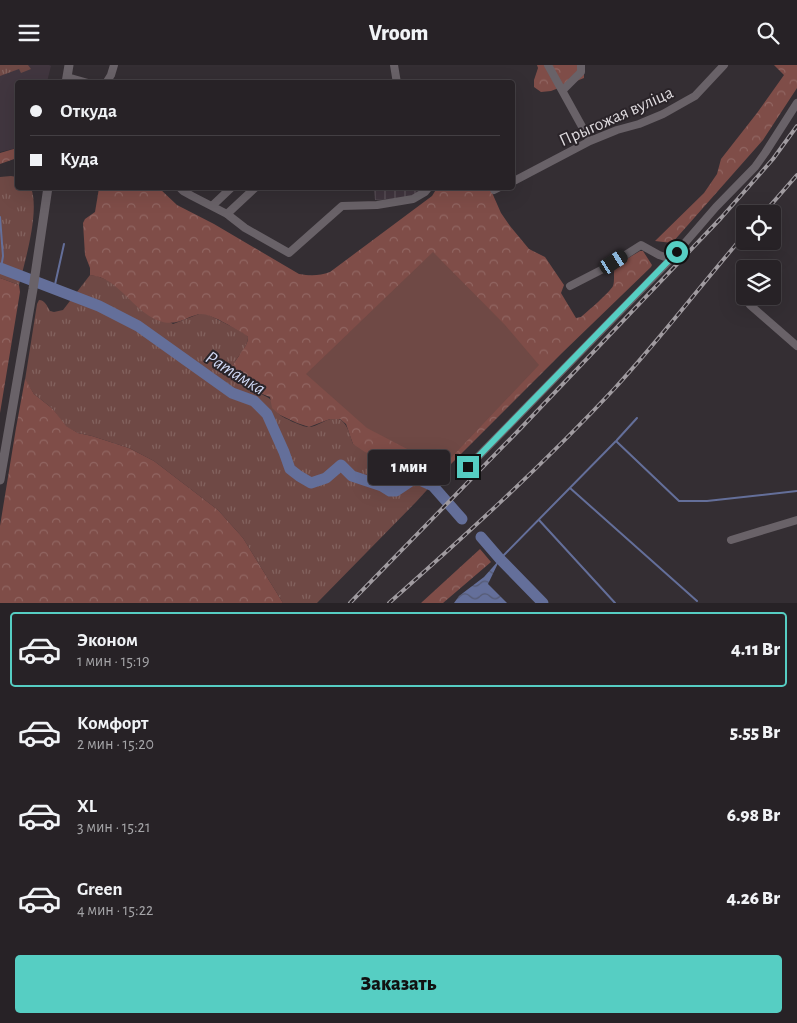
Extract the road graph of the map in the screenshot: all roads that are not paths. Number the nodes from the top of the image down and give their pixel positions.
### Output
1 (69, 65) edge
2 (114, 65) edge
3 (394, 65) edge
4 (548, 65) edge
5 (581, 65) edge
6 (724, 65) edge
7 (67, 80) edge
8 (108, 80) edge
9 (396, 80) edge
10 (563, 90) junction
11 (797, 103) edge
12 (590, 141) junction
13 (515, 180) edge
14 (48, 190) edge
15 (183, 190) edge
16 (229, 190) edge
17 (253, 190) edge
18 (427, 190) edge
19 (212, 206) junction
20 (228, 214) junction
21 (671, 259) junction
22 (570, 286) dead end
23 (750, 305) dead end
24 (797, 346) edge
25 (468, 467) dead end
26 (0, 480) edge
27 (797, 521) edge
28 (731, 540) dead end

1 - 7 street
2 - 8 street
3 - 9 street
4 - 10 street
5 - 10 street
6 - 12 street, Прыгожая вуліца
10 - 12 street
11 - 21 street
12 - 13 street, Прыгожая вуліца
14 - 26 street
15 - 19 street
16 - 19 street
17 - 20 street
18 - 20 street
19 - 20 street
21 - 22 street
21 - 25 street
23 - 24 street
27 - 28 street

